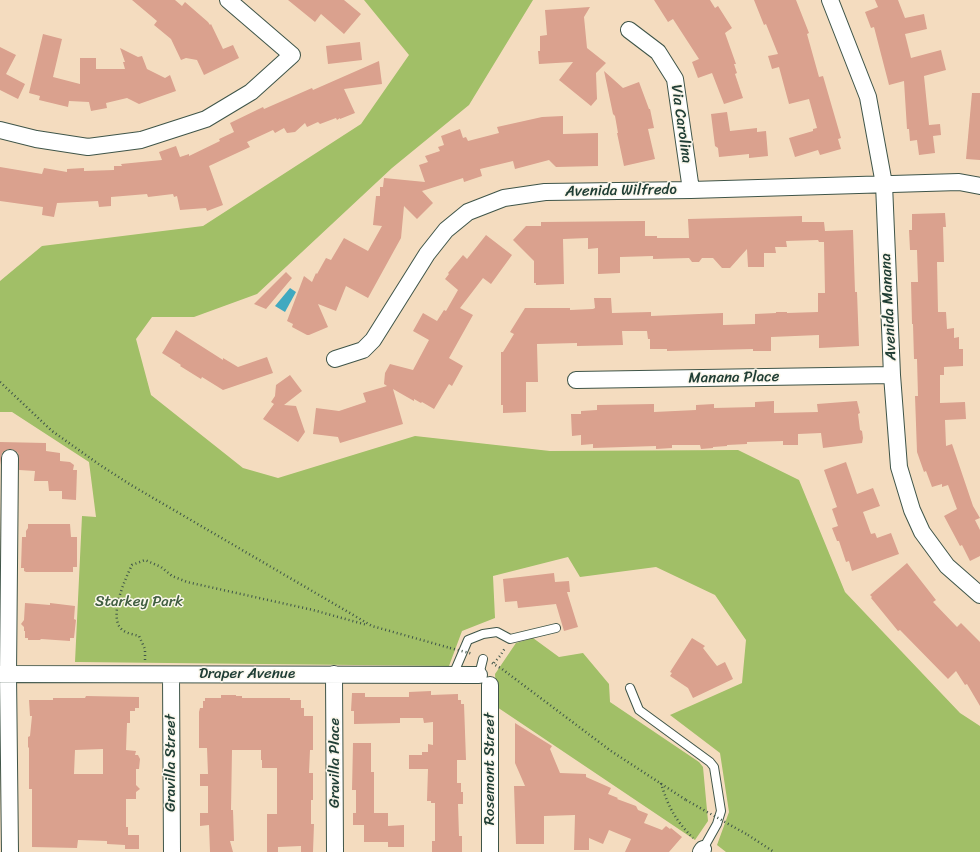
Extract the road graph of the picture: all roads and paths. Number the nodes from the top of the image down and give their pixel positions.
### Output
1 (228, 0) edge
2 (830, 0) edge
3 (629, 30) dead end
4 (0, 130) edge
5 (884, 184) junction
6 (980, 186) edge
7 (691, 190) junction
8 (335, 359) dead end
9 (892, 375) junction
10 (576, 380) dead end
11 (0, 382) edge
12 (10, 458) dead end
13 (980, 596) edge
14 (372, 626) junction
15 (556, 628) dead end
16 (510, 639) junction
17 (493, 664) junction
18 (484, 673) junction
19 (4, 674) edge
20 (146, 674) junction
21 (334, 674) junction
22 (453, 674) junction
23 (171, 675) junction
24 (630, 688) dead end
25 (661, 783) junction
26 (702, 850) edge
27 (10, 852) edge
28 (172, 852) edge
29 (335, 852) edge
30 (490, 852) edge
31 (774, 852) edge

1 - 4 street
2 - 5 street, Avenida Manana
3 - 7 street, Via Carolina
5 - 6 street, Avenida Wilfredo
5 - 7 street, Avenida Wilfredo
5 - 9 street, Avenida Manana
7 - 8 street, Avenida Wilfredo
9 - 10 street, Manana Place
9 - 13 street, Avenida Manana
11 - 14 path
12 - 19 street
14 - 18 path, bridge
14 - 20 path
15 - 16 lane
16 - 17 path
16 - 22 lane
17 - 18 path
17 - 18 path
17 - 25 path
18 - 22 street, Draper Avenue
18 - 30 street, Rosemont Street
19 - 20 street, Draper Avenue
19 - 27 street
20 - 23 street, Draper Avenue
21 - 22 street, Draper Avenue
21 - 23 street, Draper Avenue
21 - 29 street, Gravilla Place
23 - 28 street, Gravilla Street
24 - 26 lane
25 - 26 path
25 - 31 path, bridge

